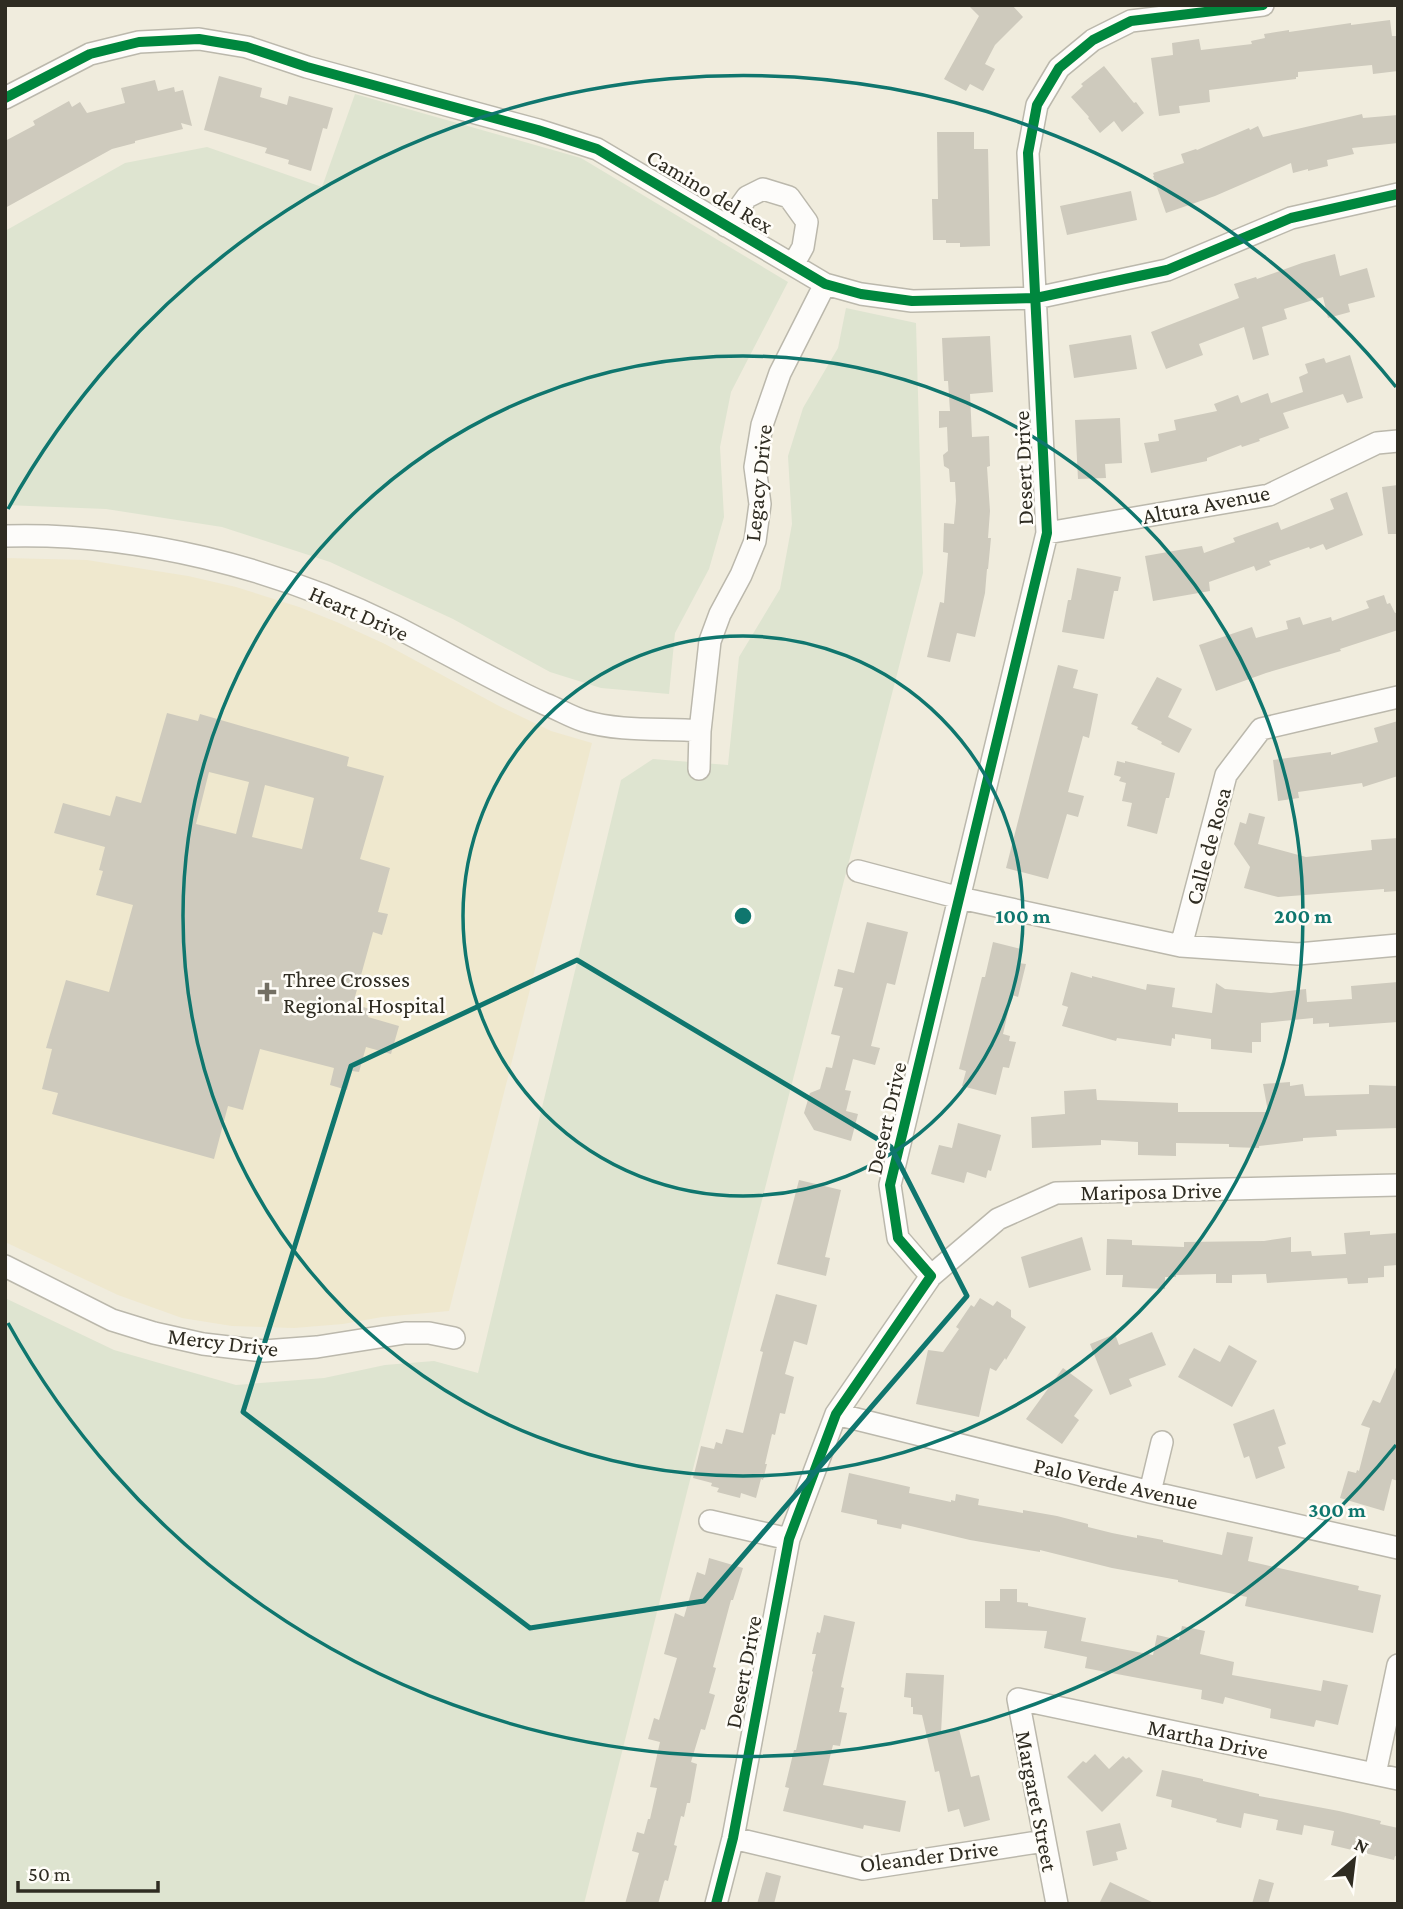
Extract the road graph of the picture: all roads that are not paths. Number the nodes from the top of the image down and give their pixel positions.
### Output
1 (1263, 5) edge
2 (5, 98) edge
3 (1398, 194) edge
4 (726, 226) junction
5 (793, 265) junction
6 (825, 284) junction
7 (1037, 298) junction
8 (1398, 442) edge
9 (1047, 533) junction
10 (5, 536) edge
11 (1398, 697) edge
12 (700, 732) junction
13 (699, 769) dead end
14 (858, 872) dead end
15 (960, 898) junction
16 (1398, 945) edge
17 (1181, 946) junction
18 (1398, 1185) edge
19 (5, 1266) edge
20 (931, 1276) junction
21 (454, 1338) dead end
22 (836, 1414) junction
23 (1163, 1442) dead end
24 (1150, 1492) junction
25 (710, 1521) dead end
26 (789, 1539) junction
27 (1398, 1548) edge
28 (1398, 1665) edge
29 (1018, 1699) joint
30 (1375, 1774) junction
31 (1398, 1779) edge
32 (733, 1838) junction
33 (1044, 1841) junction
34 (716, 1904) edge
35 (1058, 1904) edge

1 - 7 street, Desert Drive
2 - 4 street, Camino del Rex
3 - 7 street, Camino del Rex
4 - 5 street, Camino del Rex
4 - 5 street
5 - 6 street, Camino del Rex
6 - 7 street, Camino del Rex
6 - 12 street, Legacy Drive
7 - 9 street, Desert Drive
8 - 9 street, Altura Avenue
9 - 15 street, Desert Drive
10 - 12 street, Heart Drive
11 - 17 street, Calle de Rosa
12 - 13 street, Legacy Drive
14 - 15 street
15 - 17 street
15 - 20 street, Desert Drive
16 - 17 street
18 - 20 street, Mariposa Drive
19 - 21 street, Mercy Drive
20 - 22 street, Desert Drive
22 - 24 street, Palo Verde Avenue
22 - 26 street, Desert Drive
23 - 24 street
24 - 27 street, Palo Verde Avenue
25 - 26 street
26 - 32 street, Desert Drive
28 - 30 street
29 - 30 street, Martha Drive
29 - 33 street, Margaret Street
30 - 31 street, Martha Drive
32 - 33 street, Oleander Drive
32 - 34 street, Desert Drive
33 - 35 street, Margaret Street

